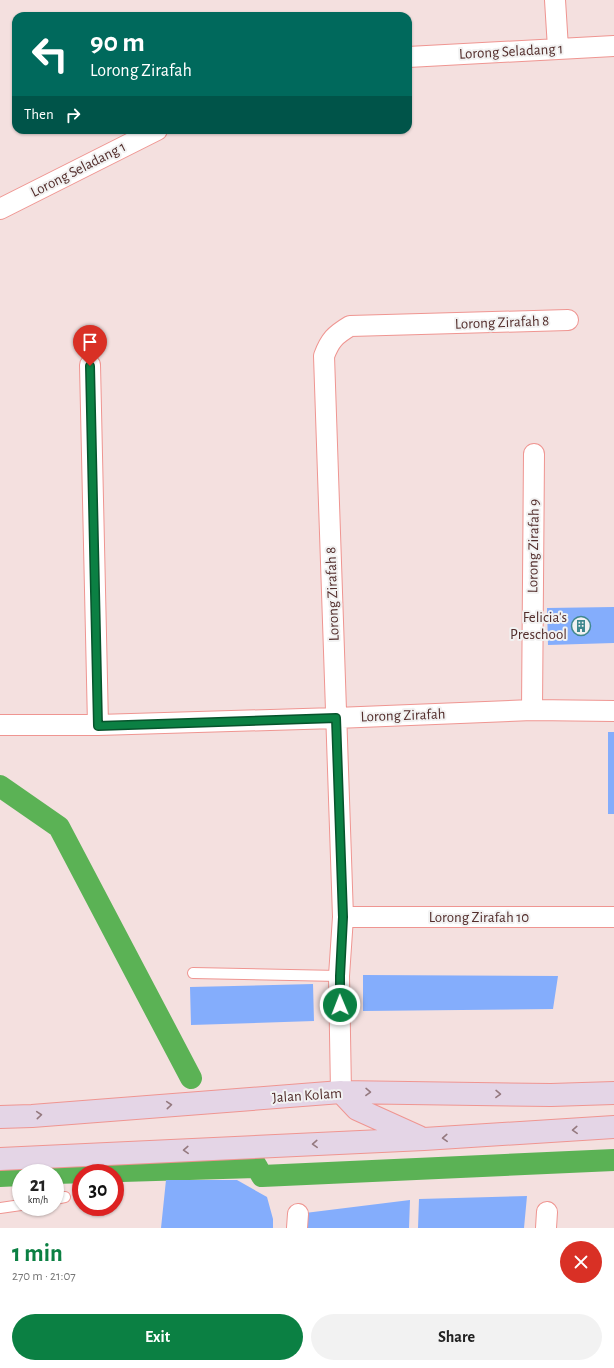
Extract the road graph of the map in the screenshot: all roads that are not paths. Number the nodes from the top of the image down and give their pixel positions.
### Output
1 (555, 0) edge
2 (614, 46) edge
3 (558, 48) junction
4 (412, 57) edge
5 (148, 134) edge
6 (0, 209) edge
7 (568, 320) dead end
8 (90, 366) dead end
9 (534, 454) dead end
10 (532, 710) junction
11 (614, 711) edge
12 (336, 718) junction
13 (0, 725) edge
14 (98, 726) junction
15 (343, 917) junction
16 (614, 917) edge
17 (193, 973) dead end
18 (340, 976) junction
19 (341, 1092) junction
20 (614, 1093) edge
21 (0, 1117) edge
22 (614, 1127) edge
23 (424, 1139) junction
24 (0, 1159) edge
25 (12, 1206) edge
26 (0, 1208) edge

1 - 3 street
2 - 3 street, Lorong Seladang 1
3 - 4 street, Lorong Seladang 1
5 - 6 street, Lorong Seladang 1
7 - 12 street, Lorong Zirafah 8
8 - 14 street
9 - 10 street, Lorong Zirafah 9
10 - 11 street, Lorong Zirafah
10 - 12 street, Lorong Zirafah
12 - 14 street, Lorong Zirafah
12 - 15 street, Lorong Zirafah 8
13 - 14 street, Lorong Zirafah
15 - 16 street, Lorong Zirafah 10
15 - 18 street, Lorong Zirafah 8
17 - 18 lane
18 - 19 street, Lorong Zirafah 8
19 -> 20 main road, Jalan Kolam
21 -> 19 main road, Jalan Kolam
19 - 23 main road
22 -> 23 main road
23 -> 24 main road
25 - 26 lane

